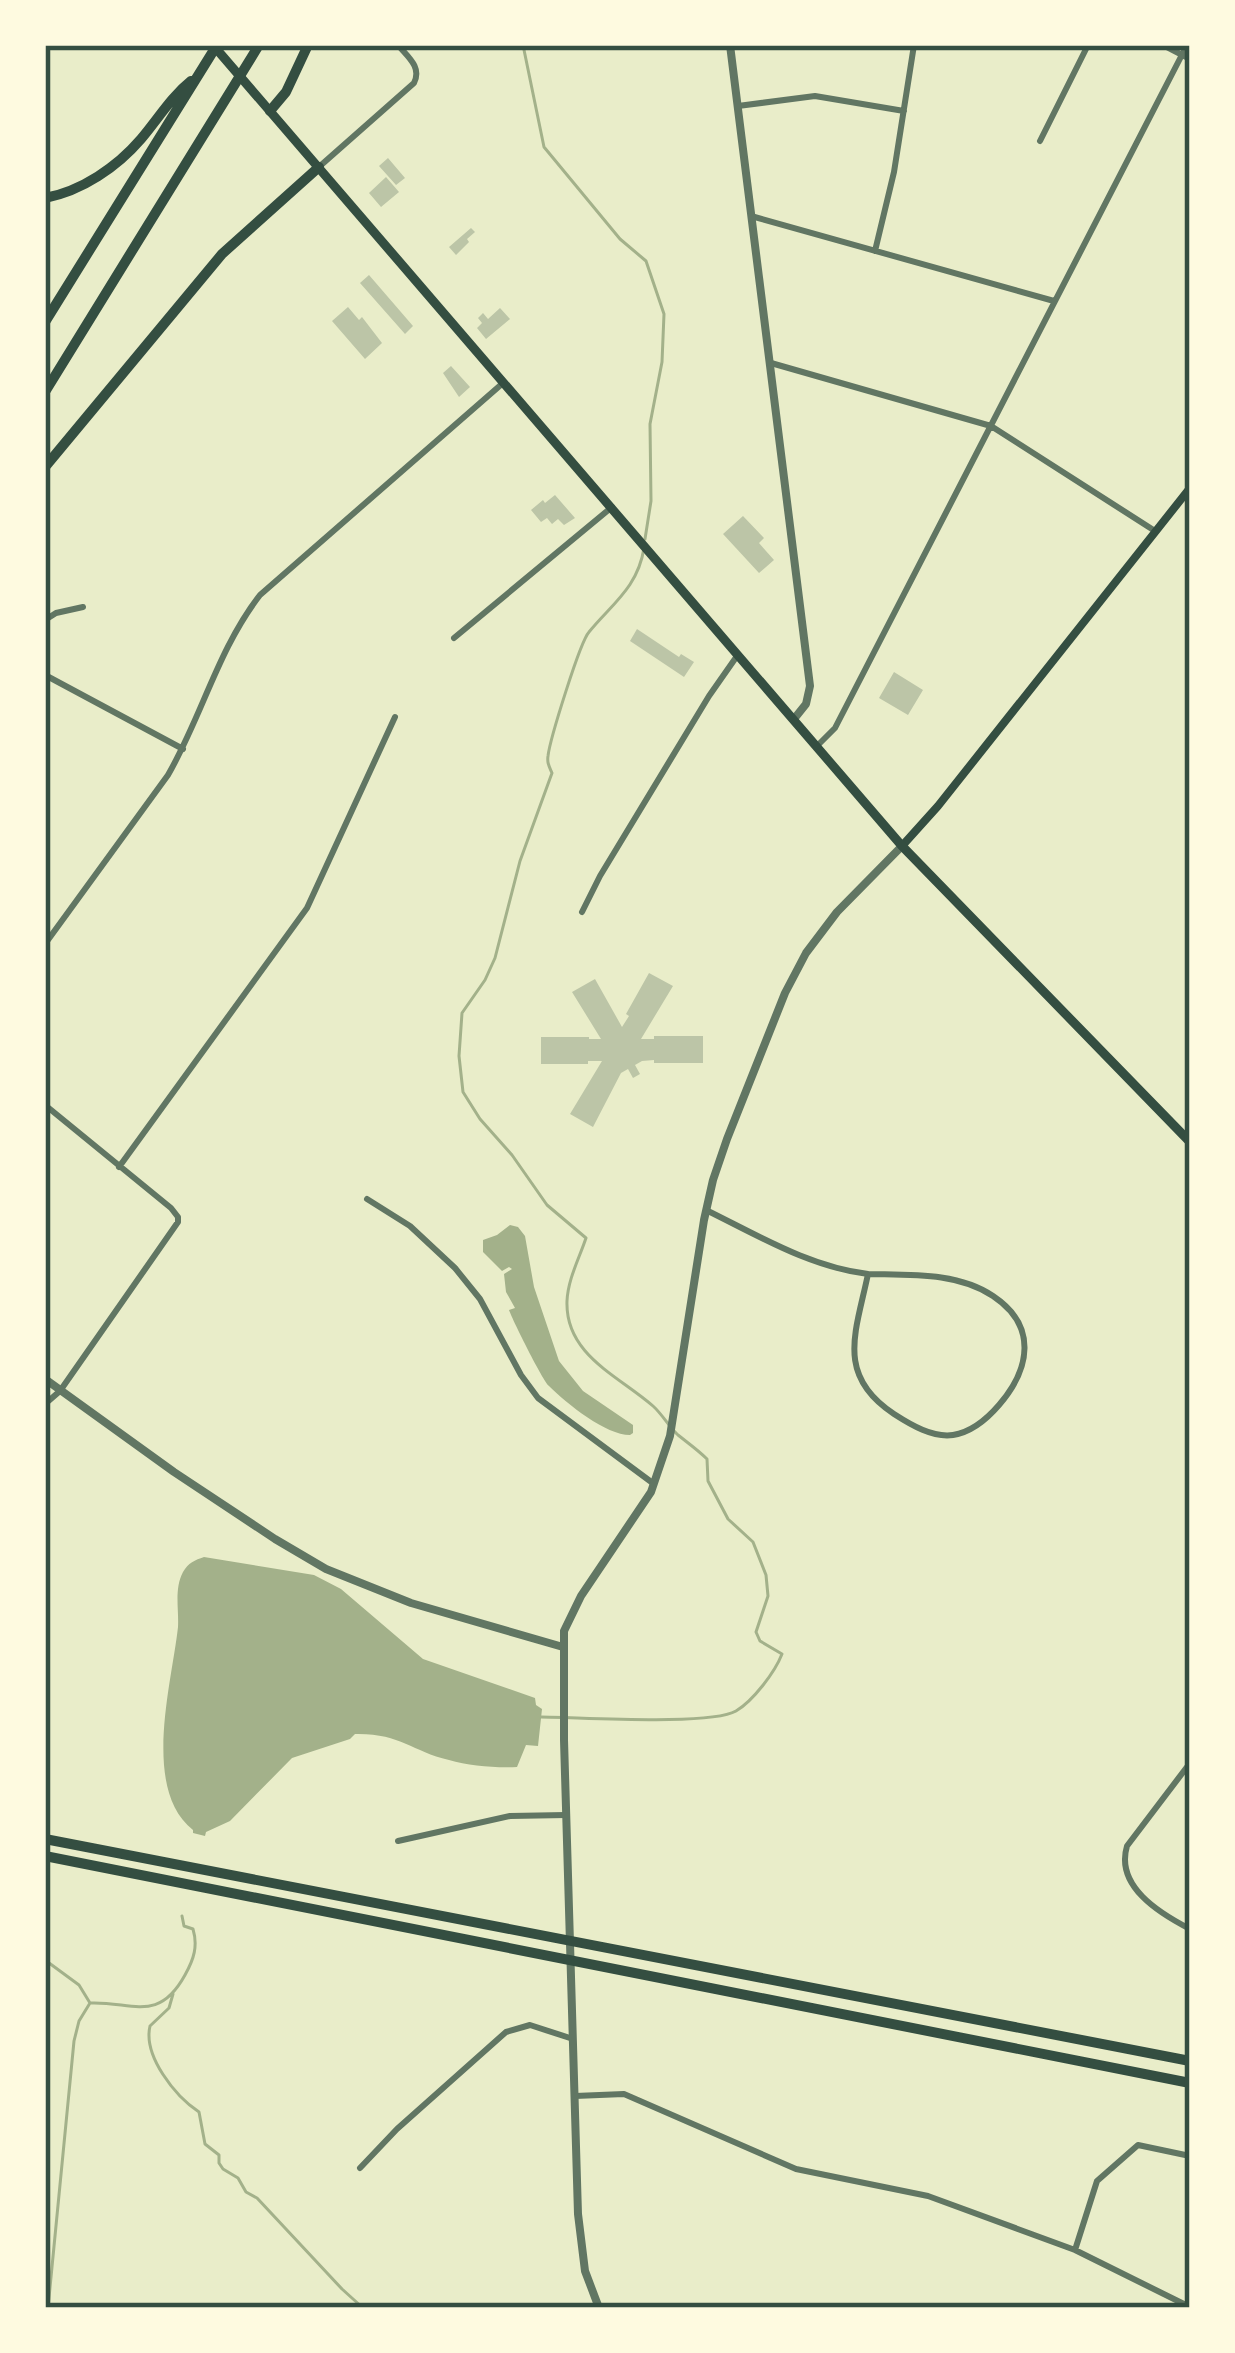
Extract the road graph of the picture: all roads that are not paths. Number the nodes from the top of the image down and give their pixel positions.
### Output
1 (215, 45) edge
2 (259, 45) edge
3 (308, 45) edge
4 (398, 45) edge
5 (730, 45) edge
6 (914, 45) edge
7 (1088, 45) edge
8 (1163, 45) edge
9 (1187, 45) edge
10 (1186, 57) edge
11 (198, 75) junction
12 (738, 106) junction
13 (270, 111) junction
14 (904, 111) junction
15 (1040, 141) dead end
16 (319, 167) junction
17 (45, 198) edge
18 (751, 216) junction
19 (874, 251) junction
20 (1055, 302) junction
21 (45, 322) edge
22 (771, 363) junction
23 (505, 382) junction
24 (45, 392) edge
25 (991, 426) junction
26 (45, 467) edge
27 (1190, 488) edge
28 (612, 507) junction
29 (1155, 531) junction
30 (83, 607) dead end
31 (45, 620) edge
32 (454, 638) dead end
33 (739, 653) junction
34 (45, 675) edge
35 (395, 717) dead end
36 (794, 719) junction
37 (817, 746) junction
38 (183, 748) junction
39 (902, 846) junction
40 (582, 912) dead end
41 (45, 944) edge
42 (45, 1105) edge
43 (1190, 1142) edge
44 (119, 1167) junction
45 (367, 1198) dead end
46 (706, 1210) junction
47 (868, 1274) junction
48 (45, 1379) edge
49 (60, 1391) junction
50 (45, 1404) edge
51 (654, 1484) junction
52 (563, 1647) junction
53 (1190, 1763) edge
54 (566, 1815) junction
55 (45, 1839) edge
56 (398, 1841) dead end
57 (45, 1856) edge
58 (1190, 1929) edge
59 (573, 2039) junction
60 (1190, 2061) edge
61 (1190, 2083) edge
62 (575, 2096) junction
63 (1190, 2156) edge
64 (360, 2168) dead end
65 (1075, 2250) junction
66 (1190, 2307) edge
67 (599, 2308) edge

1 - 11 highway
1 - 13 main road
2 - 24 highway
3 - 13 highway
4 - 16 street
5 - 12 street
6 - 14 street
7 - 15 street
8 - 10 street
9 - 10 street
10 - 20 street
11 - 17 highway
11 - 21 highway
12 - 14 street
12 - 18 street
13 - 16 main road
14 - 19 street
16 - 23 main road
16 - 26 highway
18 - 19 street
18 - 22 street
19 - 20 street
20 - 25 street
22 - 25 street
22 - 36 street
23 - 28 main road
23 - 38 street
25 - 29 street
25 - 37 street
27 - 29 main road
28 - 32 street
28 - 33 main road
29 - 39 main road
30 - 31 street
33 - 36 main road
33 - 40 street
34 - 38 street
35 - 44 street
36 - 37 main road
37 - 39 main road
38 - 41 street
39 - 43 main road
39 - 46 street
42 - 44 street
44 - 49 street
45 - 51 street
46 - 47 street
46 - 51 street
47 - 47 street
48 - 49 street
49 - 50 street
49 - 52 street
51 - 52 street
52 - 54 street
53 - 58 street
54 - 56 street
54 - 59 street
55 - 60 highway
57 - 61 highway
59 - 62 street
59 - 64 street
62 - 65 street
62 - 67 street
63 - 65 street
65 - 66 street

